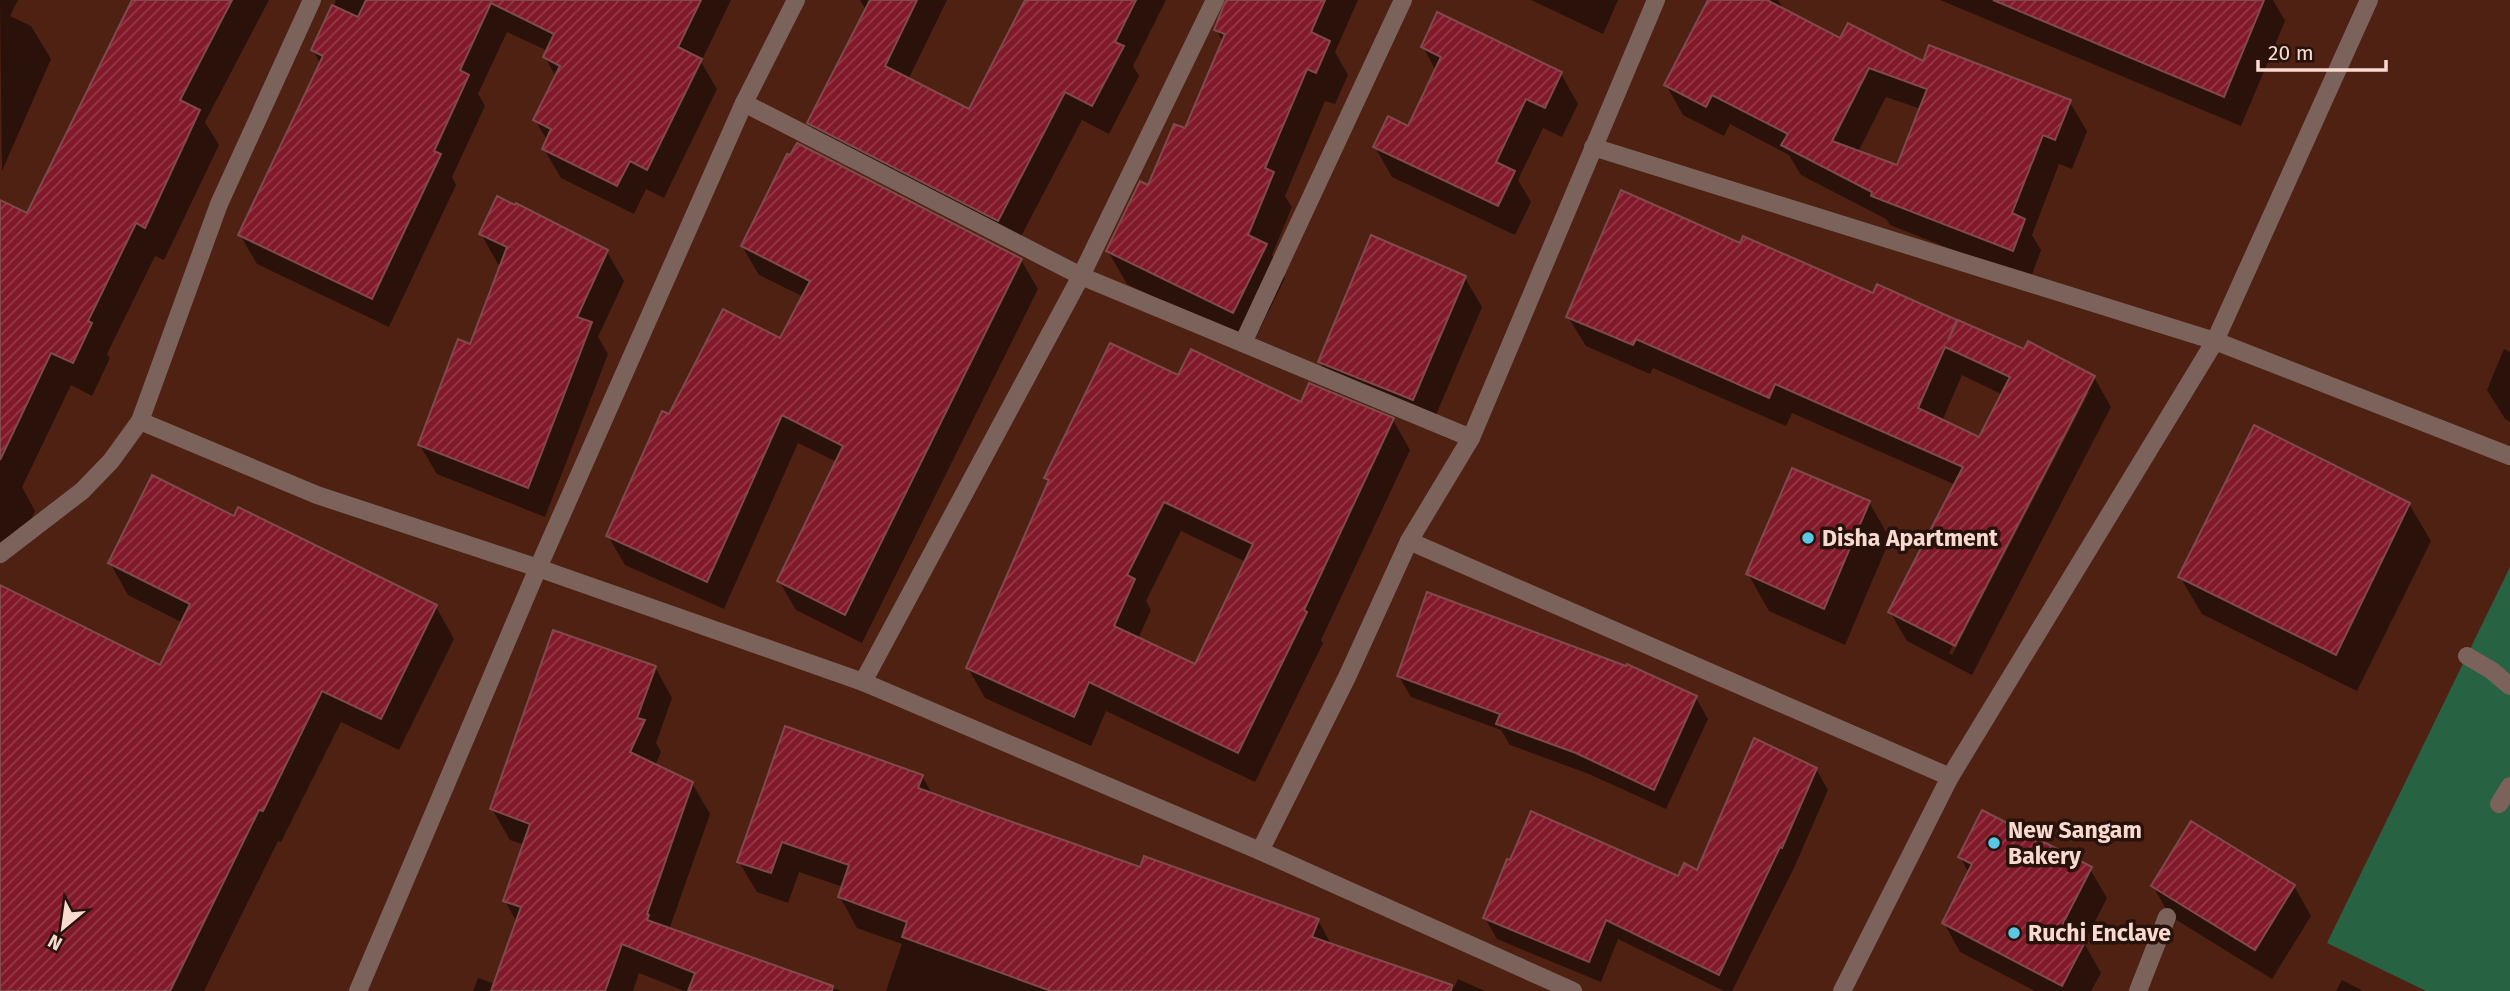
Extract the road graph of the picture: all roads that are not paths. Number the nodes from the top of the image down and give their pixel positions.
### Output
1 (312, 0) edge
2 (796, 0) edge
3 (1215, 0) edge
4 (1403, 0) edge
5 (1656, 0) edge
6 (2369, 0) edge
7 (744, 103) junction
8 (1593, 148) junction
9 (1081, 276) junction
10 (2215, 341) junction
11 (1242, 343) junction
12 (140, 421) junction
13 (1471, 438) junction
14 (2510, 456) edge
15 (1409, 541) junction
16 (0, 554) edge
17 (538, 568) junction
18 (2466, 656) dead end
19 (863, 682) junction
20 (2510, 686) edge
21 (1950, 777) junction
22 (2510, 786) edge
23 (2499, 804) dead end
24 (1260, 851) junction
25 (2167, 917) dead end
26 (358, 991) edge
27 (1573, 991) edge
28 (1842, 991) edge
29 (2138, 991) edge

1 - 12 street
2 - 7 street
3 - 9 street
4 - 11 street
5 - 8 street
6 - 10 street
7 - 9 street
7 - 17 street
8 - 10 street
8 - 13 street
9 - 11 street
9 - 19 street
10 - 14 street
10 - 21 street
11 - 13 street
12 - 16 street
12 - 17 street
13 - 15 street
15 - 21 street
15 - 24 street
17 - 19 street
17 - 26 street
18 - 20 street
19 - 24 street
21 - 28 street
22 - 23 street
24 - 27 street
25 - 29 street

